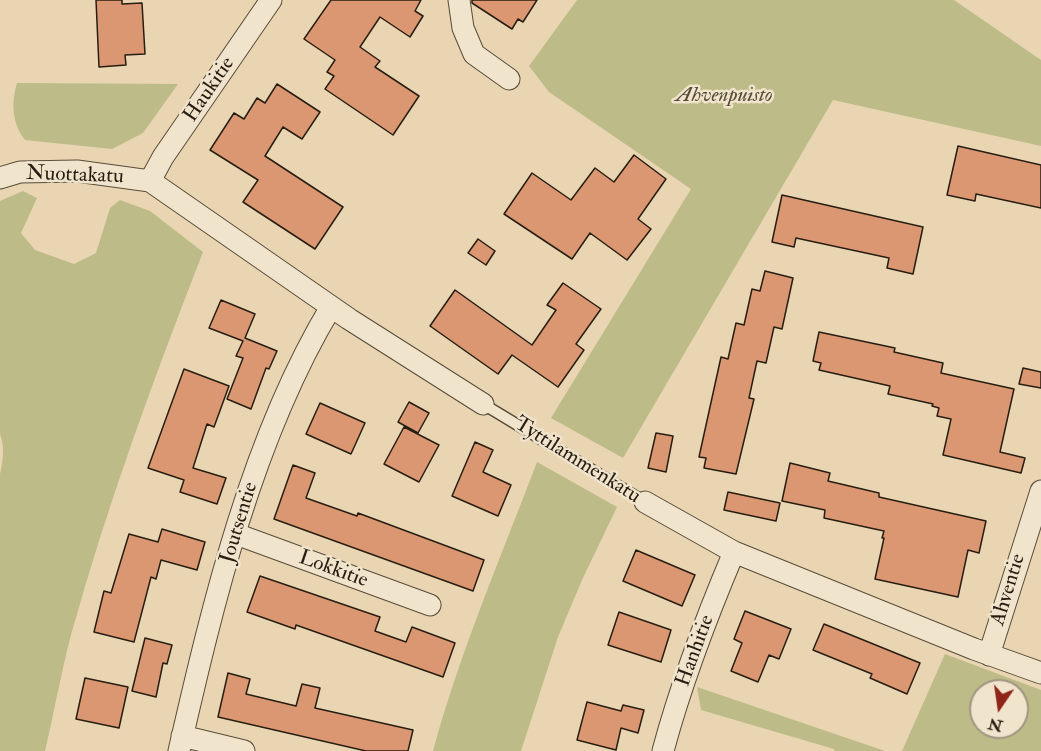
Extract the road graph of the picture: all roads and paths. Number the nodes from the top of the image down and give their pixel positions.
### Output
1 (271, 0) edge
2 (459, 0) edge
3 (509, 79) dead end
4 (0, 178) edge
5 (150, 181) junction
6 (331, 307) junction
7 (483, 404) joint
8 (1041, 490) edge
9 (645, 502) joint
10 (236, 534) junction
11 (734, 552) junction
12 (430, 605) dead end
13 (989, 655) junction
14 (1041, 673) edge
15 (180, 743) edge
16 (244, 751) edge
17 (663, 751) edge

1 - 5 street, Haukitie
2 - 3 street
4 - 5 street, Nuottakatu
5 - 6 street, Tyttilammenkatu
6 - 7 street, Tyttilammenkatu
6 - 10 street, Joutsentie
7 - 9 lane, Tyttilammenkatu
8 - 13 street, Ahventie
9 - 11 street, Tyttilammenkatu
10 - 12 street, Lokkitie
10 - 15 street, Joutsentie
11 - 13 street, Tyttilammenkatu
11 - 17 street, Hanhitie
13 - 14 street, Tyttilammenkatu
15 - 16 street

